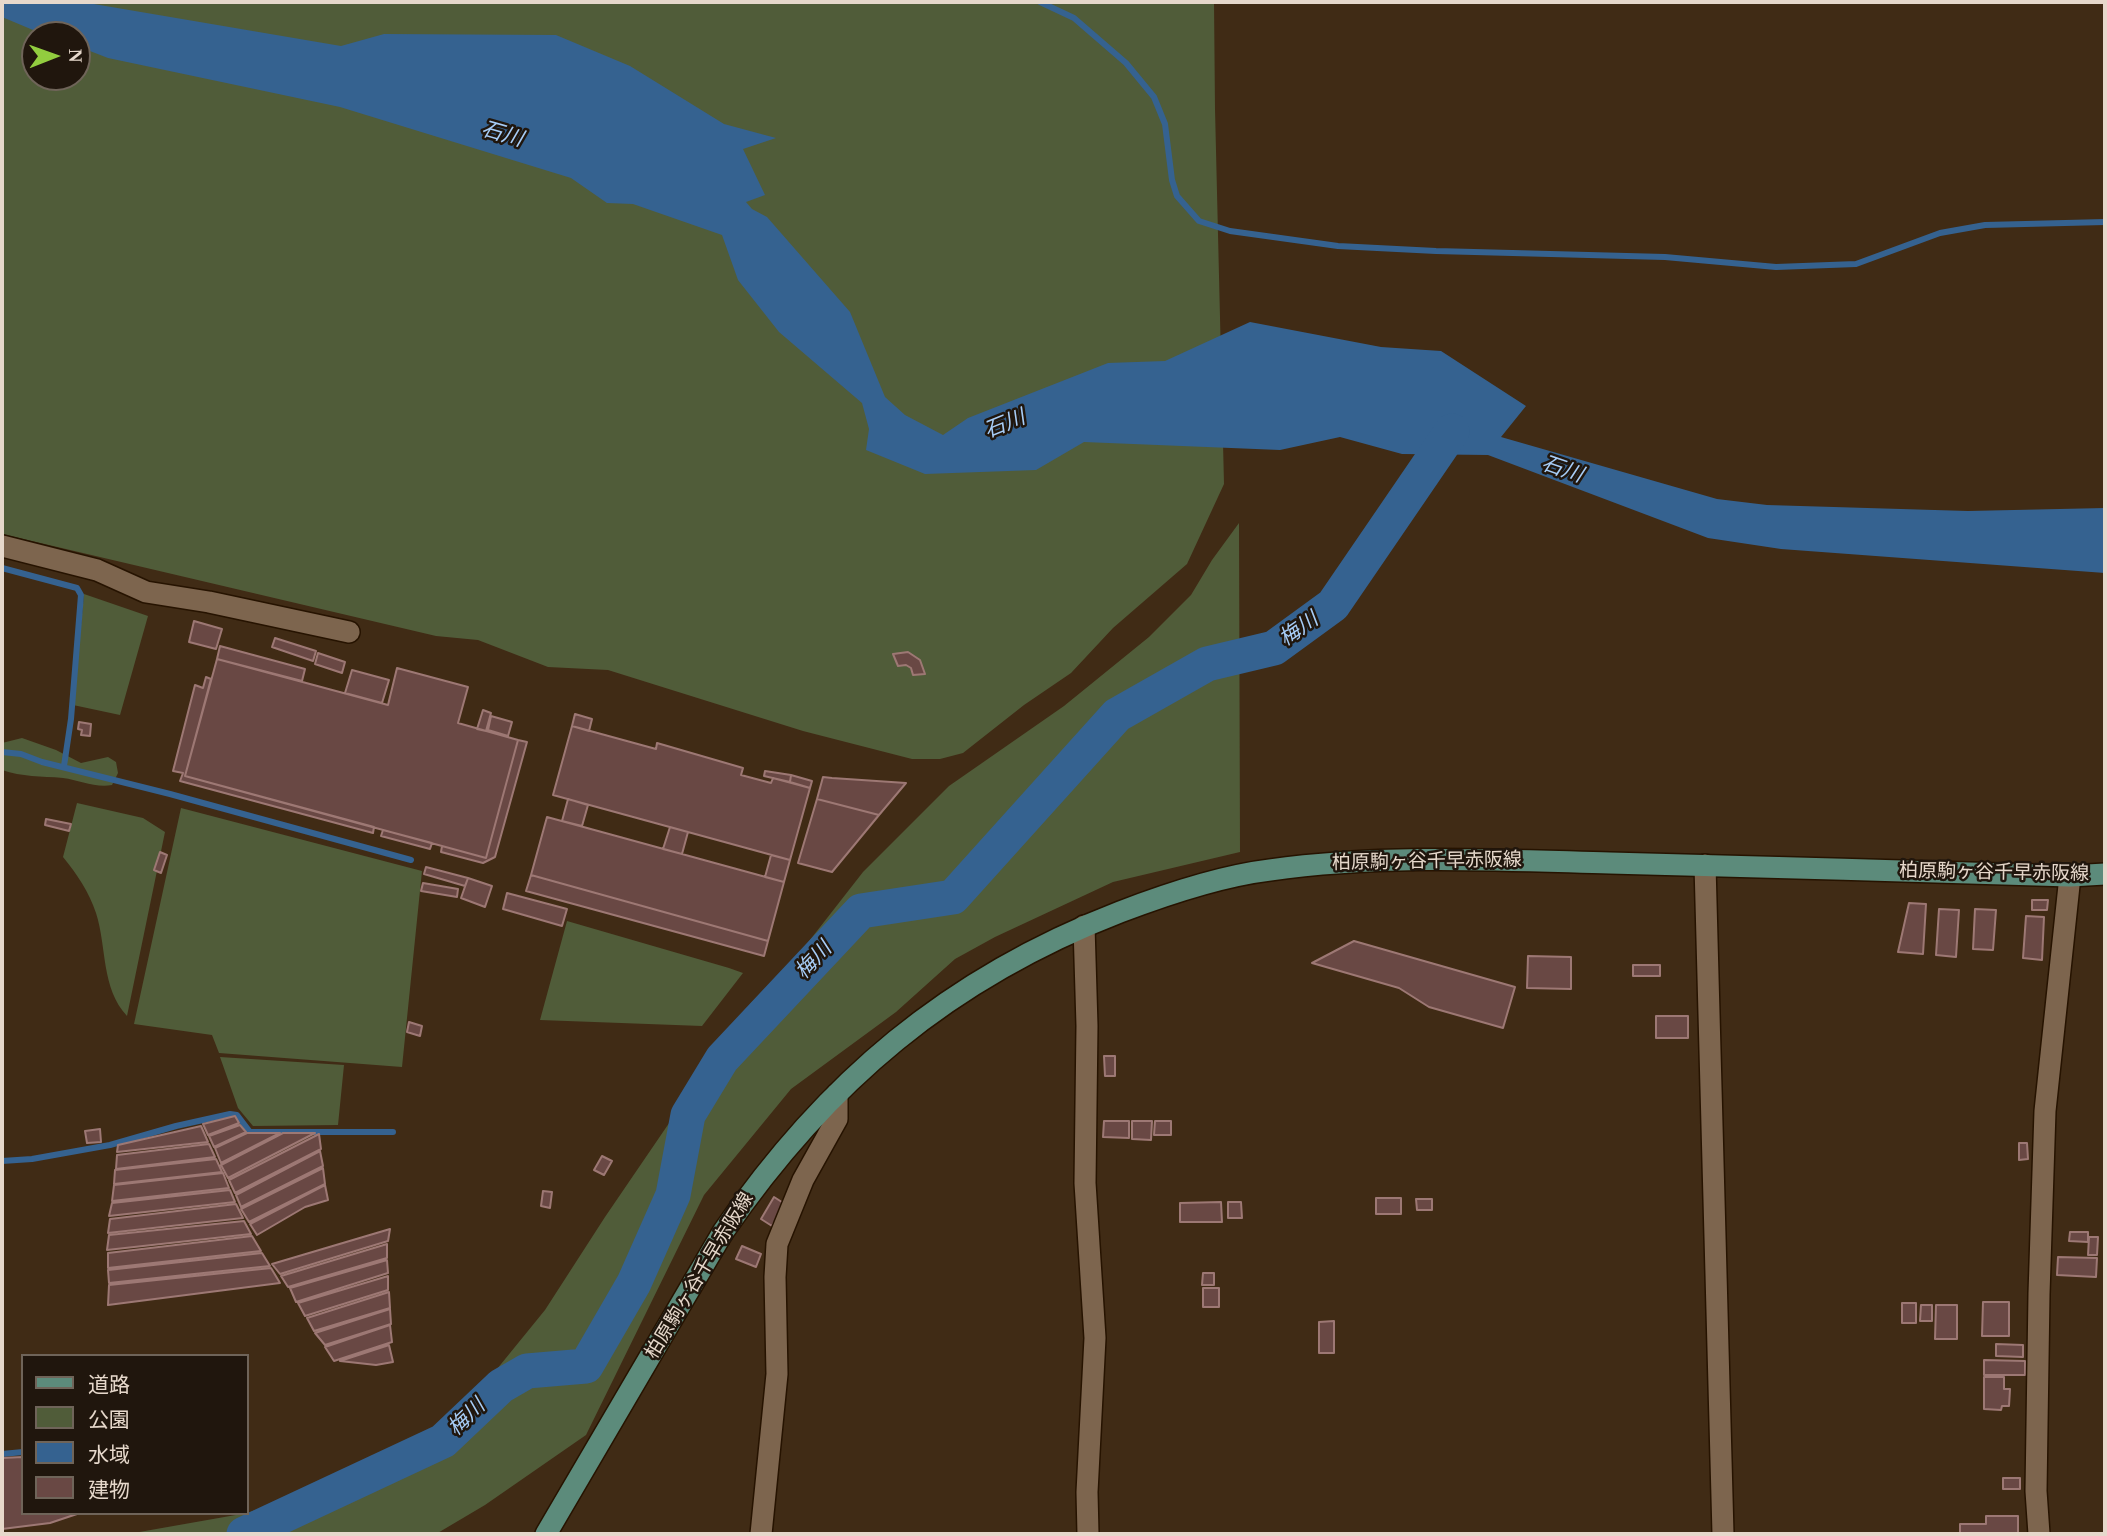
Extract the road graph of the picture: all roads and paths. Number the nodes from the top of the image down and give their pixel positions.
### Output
1 (2, 546) edge
2 (349, 632) dead end
3 (1705, 865) junction
4 (2105, 874) edge
5 (2070, 876) junction
6 (1084, 926) junction
7 (837, 1094) junction
8 (546, 1534) edge
9 (761, 1534) edge
10 (1088, 1534) edge
11 (1723, 1534) edge
12 (2039, 1534) edge

1 - 2 street
3 - 5 main road, 柏原駒ヶ谷千早赤阪線
3 - 6 main road, 柏原駒ヶ谷千早赤阪線
3 - 11 street
4 - 5 main road, 柏原駒ヶ谷千早赤阪線
5 - 12 street
6 - 7 main road, 柏原駒ヶ谷千早赤阪線
6 - 10 street
7 - 8 main road, 柏原駒ヶ谷千早赤阪線
7 - 9 street

